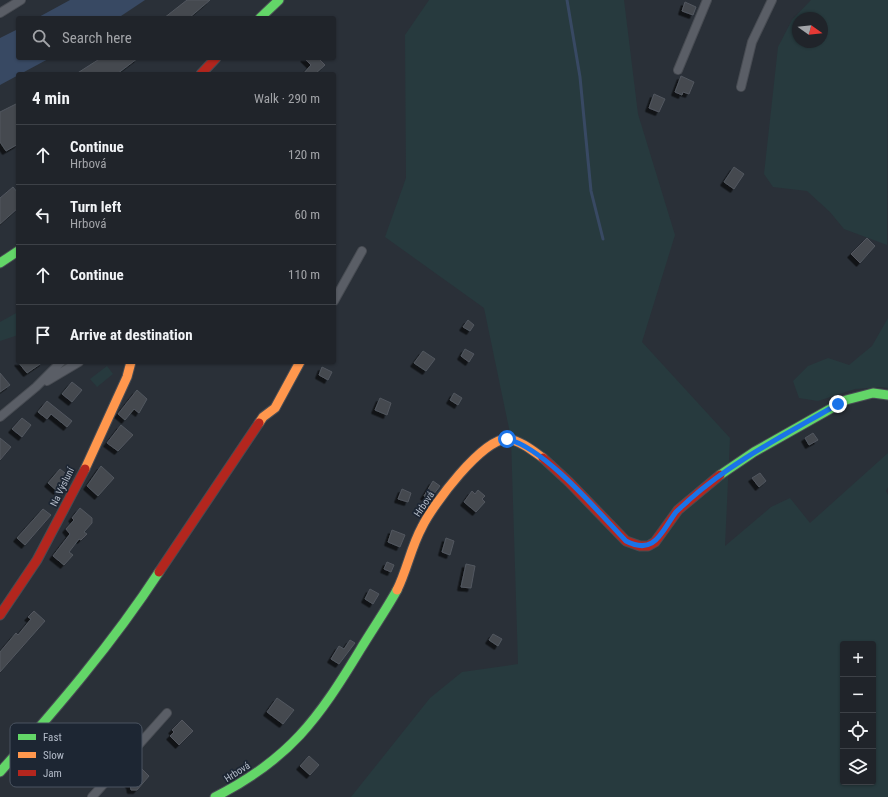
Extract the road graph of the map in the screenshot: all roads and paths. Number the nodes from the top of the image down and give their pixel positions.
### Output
1 (20, 0) edge
2 (280, 0) edge
3 (707, 0) edge
4 (772, 0) edge
5 (0, 12) edge
6 (262, 16) edge
7 (214, 60) edge
8 (678, 70) dead end
9 (203, 72) edge
10 (741, 87) dead end
11 (362, 251) dead end
12 (16, 252) edge
13 (0, 264) edge
14 (336, 297) edge
15 (59, 364) edge
16 (76, 364) edge
17 (130, 364) edge
18 (299, 364) edge
19 (36, 387) junction
20 (888, 395) edge
21 (0, 417) edge
22 (0, 615) edge
23 (167, 712) dead end
24 (43, 723) edge
25 (142, 740) edge
26 (10, 761) edge
27 (0, 772) edge
28 (101, 787) edge
29 (92, 797) edge
30 (216, 797) edge

1 - 5 street
2 - 6 street
3 - 8 street
4 - 10 street
7 - 9 street
11 - 14 street
12 - 13 street
15 - 19 street
16 - 19 street
17 - 22 street, Na Výsluní
18 - 24 street
19 - 21 street
20 - 30 street, Hrbová
23 - 25 street
26 - 27 street
28 - 29 street

